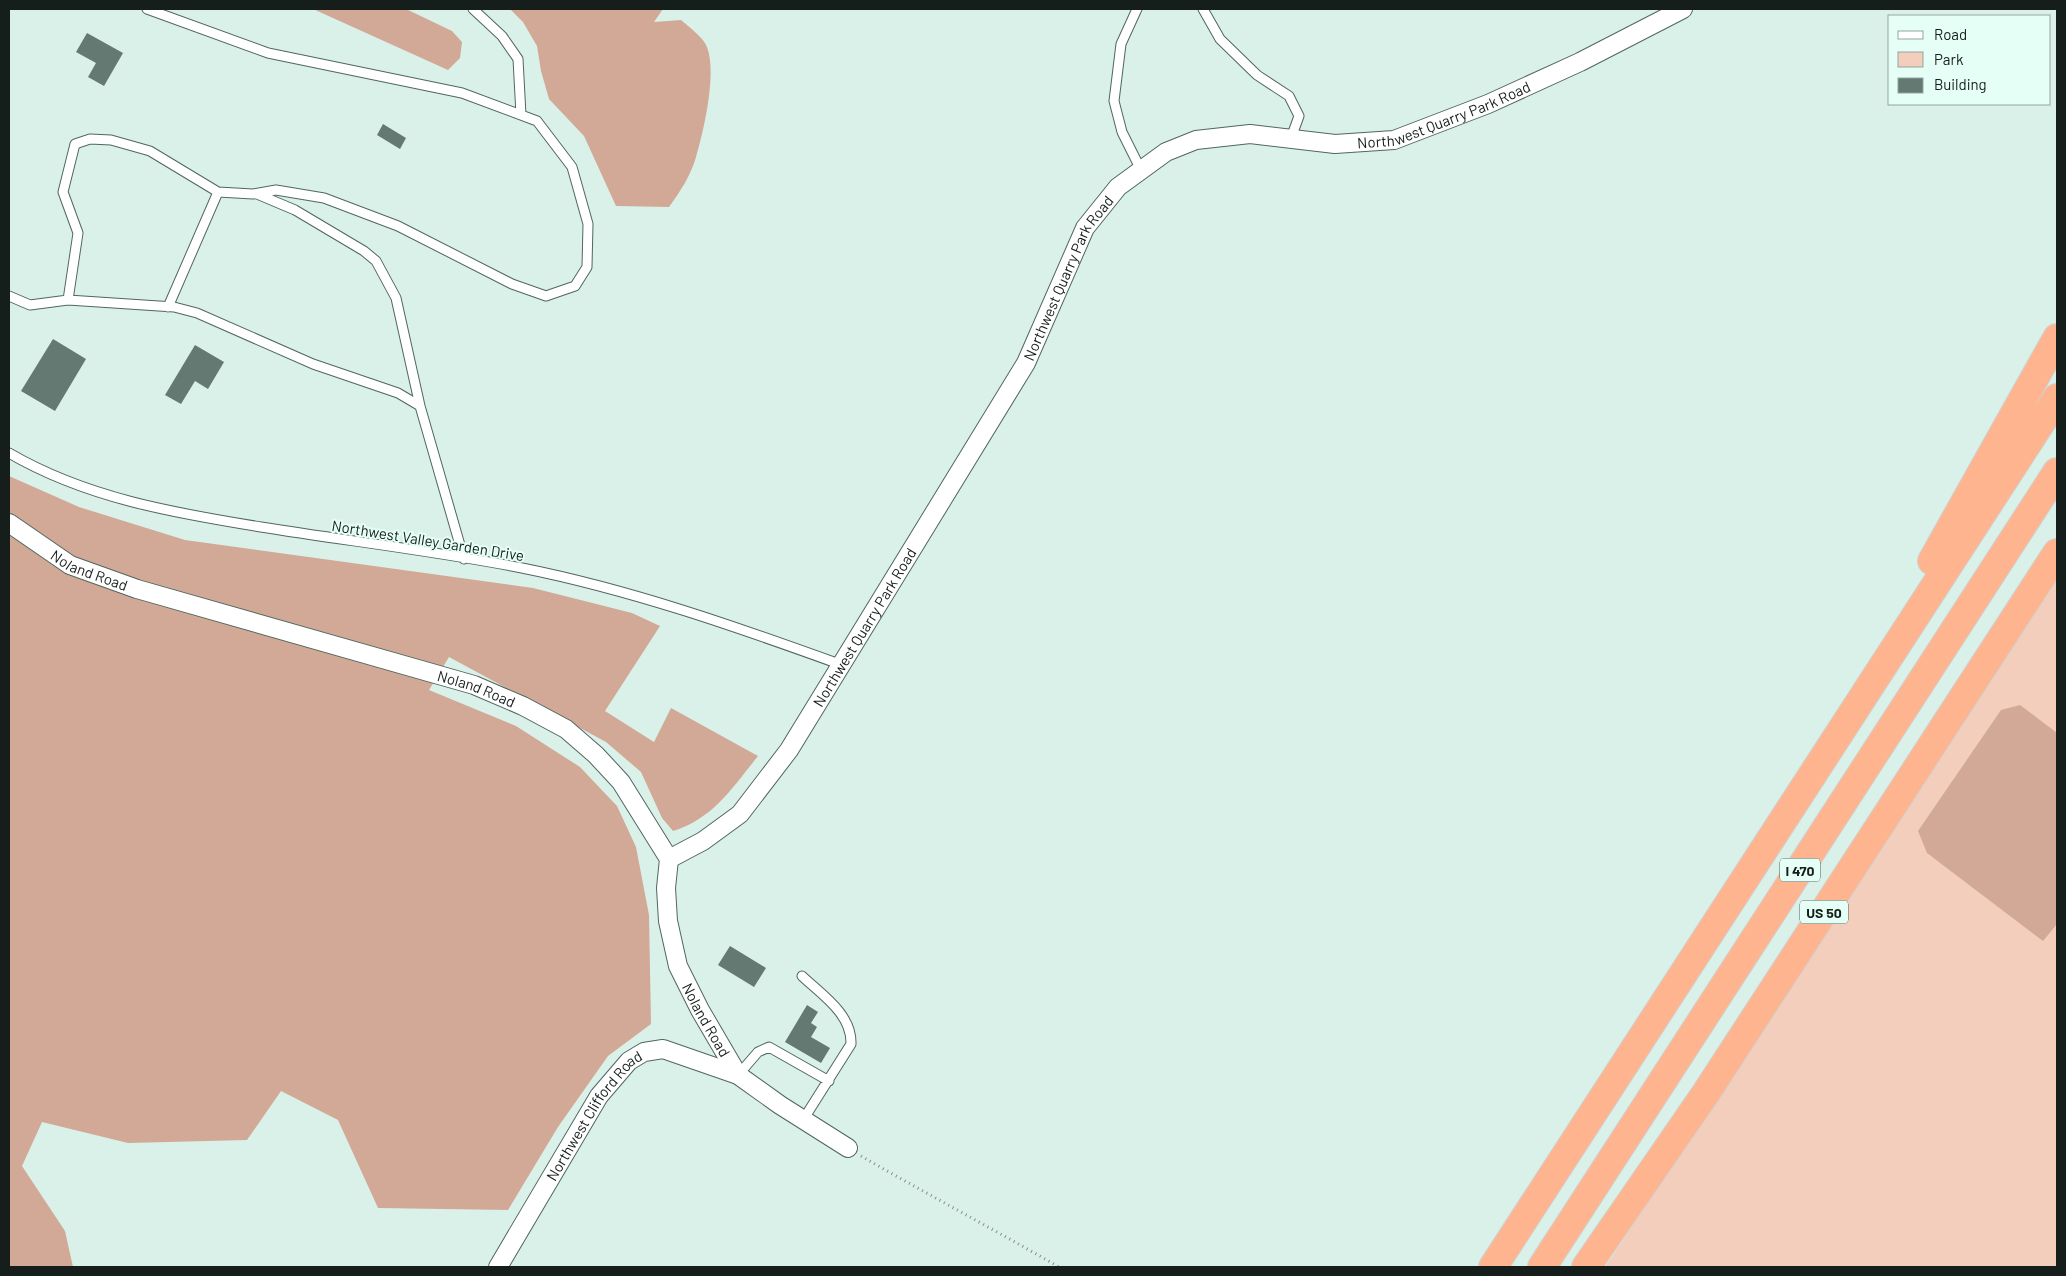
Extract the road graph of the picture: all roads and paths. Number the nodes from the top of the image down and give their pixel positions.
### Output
1 (147, 9) edge
2 (473, 9) edge
3 (1137, 9) edge
4 (1204, 9) edge
5 (1683, 9) edge
6 (521, 115) junction
7 (1292, 138) junction
8 (1141, 170) junction
9 (218, 192) junction
10 (257, 194) junction
11 (9, 296) edge
12 (68, 300) junction
13 (168, 307) junction
14 (2057, 338) edge
15 (2057, 398) edge
16 (420, 406) junction
17 (9, 453) edge
18 (2057, 472) edge
19 (9, 523) edge
20 (2057, 553) edge
21 (464, 559) junction
22 (842, 665) junction
23 (1814, 775) junction
24 (669, 859) junction
25 (802, 976) dead end
26 (738, 1075) junction
27 (829, 1081) junction
28 (803, 1120) junction
29 (848, 1148) joint
30 (498, 1267) edge
31 (1059, 1267) edge
32 (1493, 1267) edge
33 (1542, 1267) edge
34 (1586, 1267) edge

1 - 6 lane
2 - 6 lane
3 - 8 lane
4 - 7 lane
5 - 7 street, Northwest Quarry Park Road
6 - 10 lane
7 - 8 street, Northwest Quarry Park Road
8 - 22 street, Northwest Quarry Park Road
9 - 10 lane
9 - 12 lane
9 - 13 lane
10 - 16 lane
11 - 12 lane
12 - 13 lane
13 - 16 lane
14 - 23 highway
15 - 23 highway, I 470
16 - 21 lane
17 - 21 lane, Northwest Valley Garden Drive
18 - 33 highway, I 470
19 - 24 street, Noland Road
20 - 34 highway, US 50
21 - 22 lane, Northwest Valley Garden Drive
22 - 24 street, Northwest Quarry Park Road
23 - 32 highway, I 470
24 - 26 street, Noland Road
25 - 27 lane
26 - 27 lane
26 - 28 street
26 - 30 street, Northwest Clifford Road
27 - 28 lane
28 - 29 street
29 - 31 path

